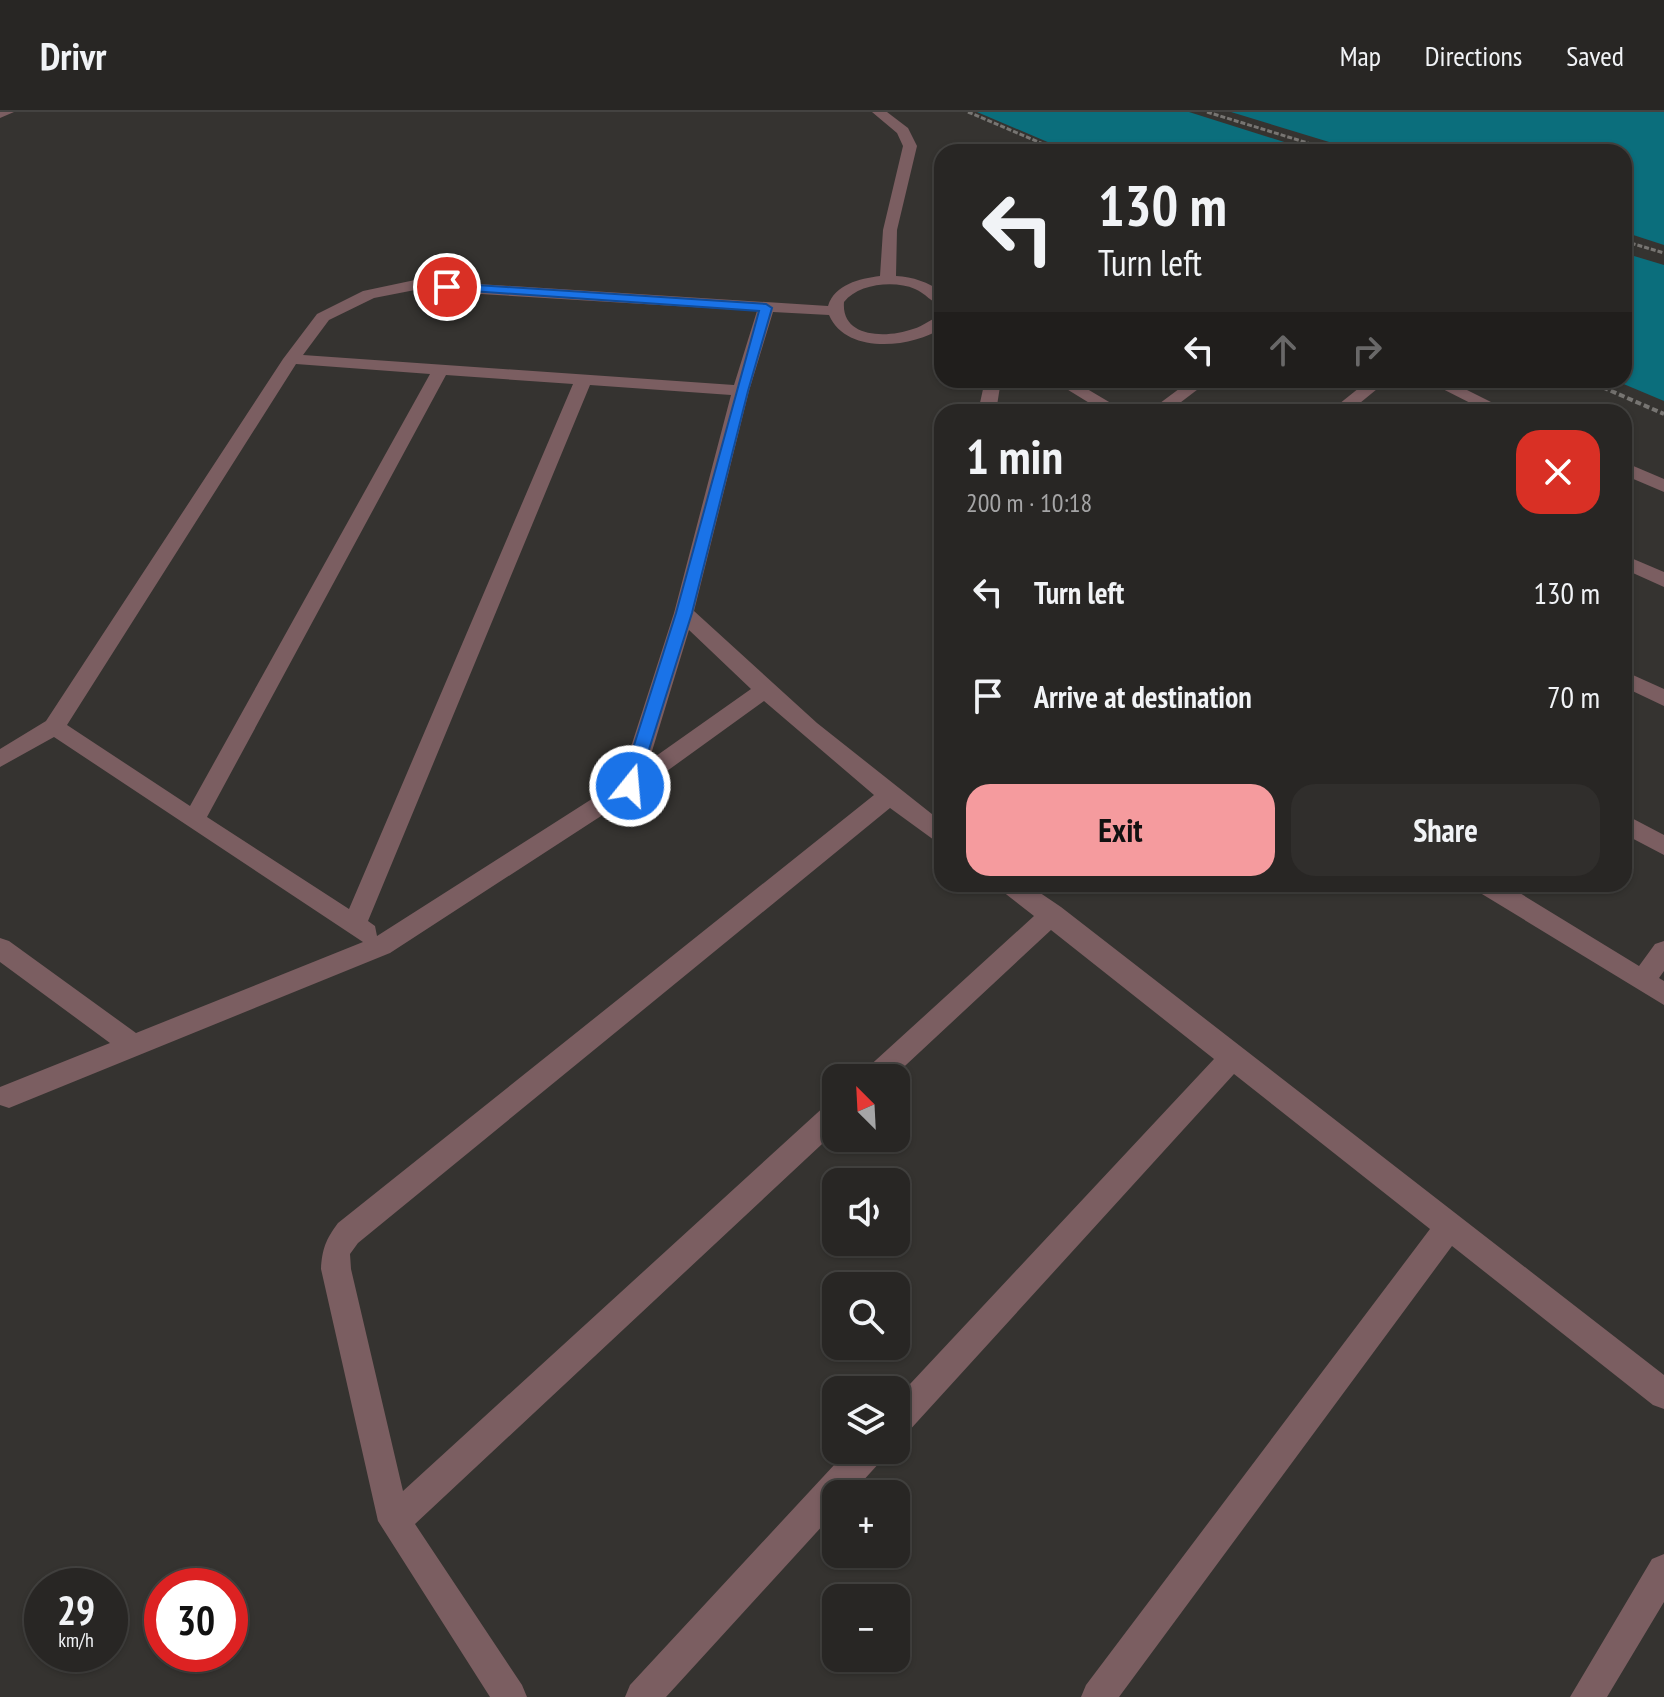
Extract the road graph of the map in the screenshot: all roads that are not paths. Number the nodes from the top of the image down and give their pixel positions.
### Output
1 (7, 112) edge
2 (879, 112) edge
3 (0, 114) edge
4 (888, 280) junction
5 (934, 295) edge
6 (766, 308) junction
7 (834, 311) junction
8 (934, 327) edge
9 (291, 359) junction
10 (440, 371) junction
11 (583, 381) junction
12 (1074, 388) edge
13 (1191, 388) edge
14 (1370, 388) edge
15 (1450, 388) edge
16 (741, 391) junction
17 (1103, 404) edge
18 (1168, 404) edge
19 (1348, 404) edge
20 (1485, 404) edge
21 (1632, 472) edge
22 (1664, 486) edge
23 (1632, 565) edge
24 (1664, 580) edge
25 (684, 613) junction
26 (1632, 682) edge
27 (764, 691) junction
28 (1664, 698) edge
29 (54, 727) junction
30 (0, 759) edge
31 (630, 786) junction
32 (889, 796) junction
33 (194, 820) junction
34 (934, 828) edge
35 (1632, 828) edge
36 (1664, 846) edge
37 (1021, 892) edge
38 (1498, 892) edge
39 (1052, 914) junction
40 (355, 923) junction
41 (381, 946) junction
42 (0, 948) edge
43 (1664, 951) edge
44 (1654, 988) edge
45 (134, 1046) junction
46 (1232, 1058) junction
47 (889, 1064) edge
48 (9, 1096) dead end
49 (822, 1126) edge
50 (1449, 1227) junction
51 (1664, 1394) edge
52 (910, 1407) edge
53 (857, 1464) edge
54 (394, 1521) junction
55 (1664, 1571) edge
56 (510, 1697) edge
57 (642, 1697) edge
58 (1098, 1697) edge
59 (1587, 1697) edge

1 - 3 street
2 - 4 street
4 - 5 street
4 - 7 street
6 - 7 street
6 - 9 street
6 - 16 street
7 - 8 street
9 - 10 street
9 - 29 street
10 - 11 street
10 - 33 street
11 - 16 street
11 - 40 street
12 - 17 street
13 - 18 street
14 - 19 street
15 - 20 street
16 - 25 street
21 - 22 street
23 - 24 street
25 - 27 street
25 - 31 street
26 - 28 street
27 - 31 street
27 - 32 street
29 - 30 street
29 - 33 street
31 - 41 street
32 - 34 street
32 - 54 street
33 - 40 street
35 - 36 street
37 - 39 street
38 - 44 street
39 - 46 street
39 - 47 street
40 - 41 street
41 - 45 street
42 - 45 street
43 - 44 street
45 - 48 street
46 - 50 street
46 - 52 street
49 - 54 street
50 - 51 street
50 - 58 street
53 - 57 street
54 - 56 street
55 - 59 street

